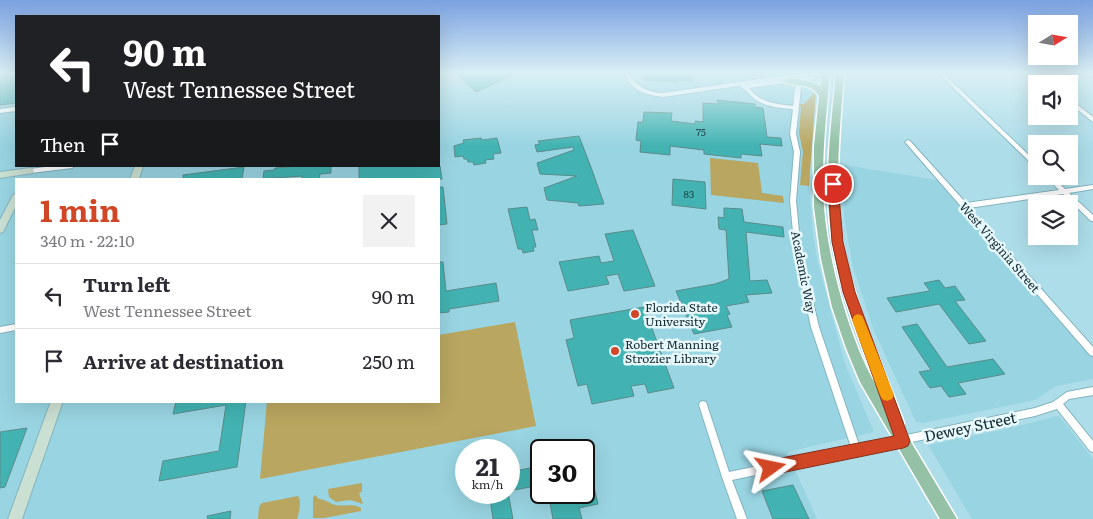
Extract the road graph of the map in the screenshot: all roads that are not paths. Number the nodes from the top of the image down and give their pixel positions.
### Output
1 (754, 97) edge
2 (797, 97) edge
3 (824, 97) edge
4 (838, 97) edge
5 (965, 97) edge
6 (795, 108) junction
7 (1078, 108) edge
8 (15, 109) edge
9 (0, 111) edge
10 (1093, 120) edge
11 (908, 142) dead end
12 (1028, 157) edge
13 (65, 167) edge
14 (30, 172) edge
15 (0, 175) edge
16 (1057, 185) edge
17 (1093, 188) edge
18 (1064, 192) junction
19 (15, 199) edge
20 (964, 206) junction
21 (1093, 219) edge
22 (0, 229) edge
23 (15, 328) edge
24 (0, 330) edge
25 (1093, 353) edge
26 (1093, 390) edge
27 (56, 403) edge
28 (1058, 404) junction
29 (703, 405) dead end
30 (903, 441) junction
31 (1093, 448) edge
32 (856, 450) junction
33 (726, 477) junction
34 (15, 519) edge
35 (742, 519) edge
36 (949, 519) edge

1 - 6 street
2 - 6 street, Academic Way
3 - 30 main road
4 - 30 main road
5 - 12 street
6 - 32 street, Academic Way
7 - 10 street
8 - 9 street
11 - 20 street, West Virginia Street
13 - 14 street
14 - 15 street
16 - 18 street
17 - 18 street
18 - 20 street
18 - 21 street
19 - 22 street
20 - 25 street, West Virginia Street
23 - 24 street
26 - 28 street, Dewey Street
27 - 34 street
28 - 30 street, Dewey Street
28 - 31 street
29 - 33 street
30 - 32 street, Dewey Street
30 - 36 main road
32 - 33 street, Dewey Street
33 - 35 street

